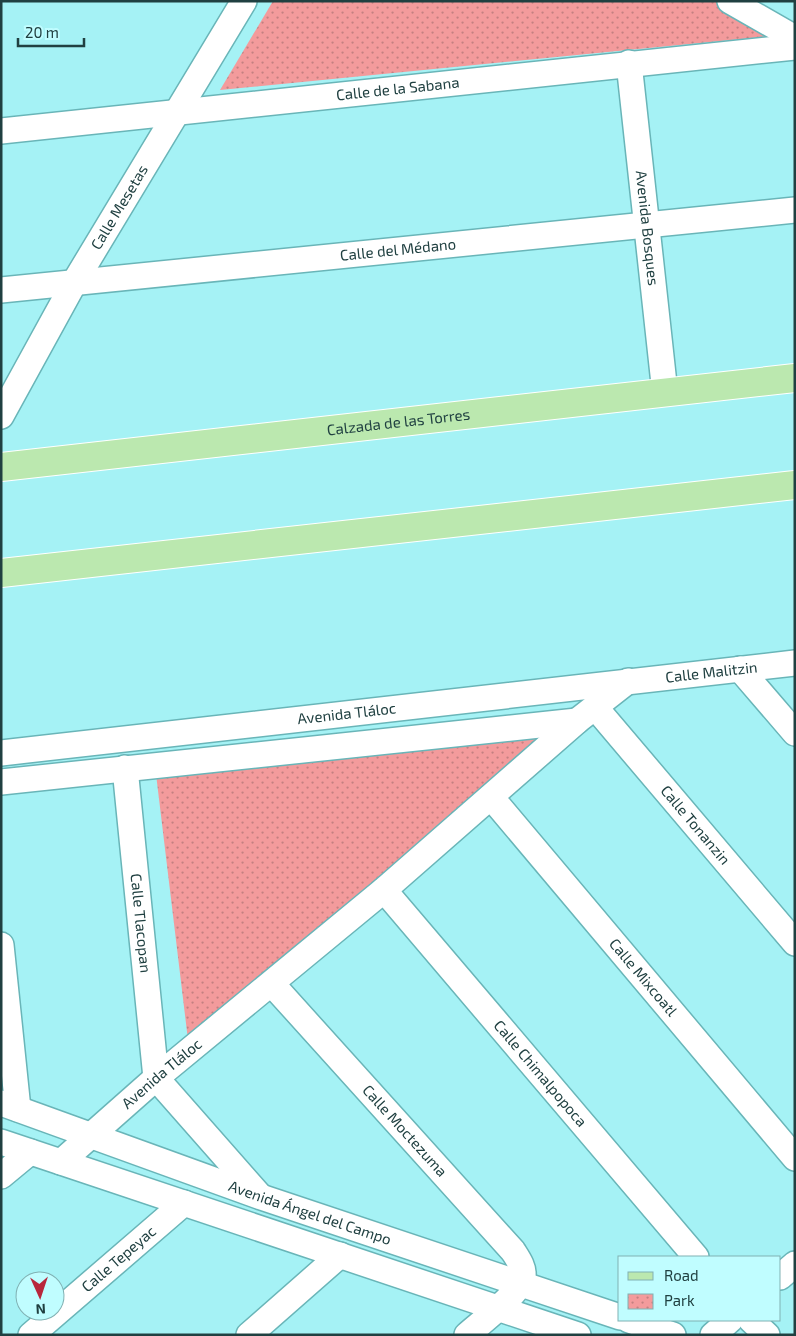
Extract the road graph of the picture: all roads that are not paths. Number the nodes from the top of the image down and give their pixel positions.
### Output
1 (244, 1) edge
2 (730, 1) edge
3 (795, 38) edge
4 (795, 47) edge
5 (629, 63) junction
6 (177, 112) junction
7 (1, 131) edge
8 (795, 210) edge
9 (646, 225) junction
10 (74, 283) junction
11 (1, 290) edge
12 (795, 378) edge
13 (665, 393) junction
14 (1, 416) edge
15 (1, 467) edge
16 (795, 485) edge
17 (1, 573) edge
18 (795, 663) edge
19 (740, 669) junction
20 (628, 681) junction
21 (586, 714) junction
22 (795, 733) edge
23 (1, 753) edge
24 (125, 768) junction
25 (1, 782) edge
26 (491, 797) junction
27 (384, 890) junction
28 (795, 943) edge
29 (1, 945) edge
30 (272, 984) junction
31 (156, 1078) junction
32 (10, 1106) edge
33 (91, 1137) junction
34 (1, 1142) edge
35 (30, 1152) junction
36 (795, 1158) edge
37 (61, 1162) junction
38 (1, 1176) edge
39 (261, 1197) junction
40 (184, 1203) junction
41 (340, 1255) junction
42 (695, 1256) edge
43 (795, 1264) edge
44 (781, 1276) edge
45 (521, 1284) junction
46 (498, 1308) junction
47 (618, 1316) edge
48 (632, 1321) edge
49 (729, 1321) edge
50 (752, 1321) edge
51 (31, 1335) edge
52 (249, 1335) edge
53 (467, 1335) edge
54 (578, 1335) edge
55 (673, 1335) edge
56 (713, 1335) edge
57 (767, 1335) edge

1 - 6 street, Calle Mesetas
2 - 3 street
4 - 5 street, Calle de la Sabana
5 - 6 street, Calle de la Sabana
5 - 9 street, Avenida Bosques
6 - 7 street, Calle de la Sabana
6 - 10 street, Calle Mesetas
8 - 9 street, Calle del Médano
9 - 10 street, Calle del Médano
9 - 13 street, Avenida Bosques
10 - 11 street, Calle del Médano
10 - 14 street, Calle Mesetas
12 - 13 main road, Calzada de las Torres
13 - 15 main road, Calzada de las Torres
16 - 17 main road
18 - 19 street, Calle Malitzin
19 - 20 street, Calle Malitzin
19 - 22 street
20 - 21 street, Avenida Tláloc
20 - 23 street, Avenida Tláloc
21 - 24 street, Avenida Tláloc
21 - 26 street, Avenida Tláloc
21 - 28 street, Calle Tonanzin
24 - 25 street, Avenida Tláloc
24 - 31 street, Calle Tlacopan
26 - 27 street, Avenida Tláloc
26 - 36 street, Calle Mixcoatl
27 - 30 street, Avenida Tláloc
27 - 42 street, Calle Chimalpopoca
29 - 32 street
30 - 31 street, Avenida Tláloc
30 - 45 street, Calle Moctezuma
31 - 33 street, Avenida Tláloc
31 - 39 street
32 - 33 street, Avenida Ángel del Campo
33 - 37 street, Avenida Tláloc
33 - 39 street, Avenida Ángel del Campo
34 - 35 street, Avenida Ángel del Campo
35 - 37 street, Avenida Ángel del Campo
35 - 38 street
37 - 40 street, Avenida Ángel del Campo
39 - 45 street, Avenida Ángel del Campo
40 - 41 street, Avenida Ángel del Campo
40 - 51 street, Calle Tepeyac
41 - 46 street, Avenida Ángel del Campo
41 - 52 street
43 - 44 street
45 - 46 street
45 - 47 street, Avenida Ángel del Campo
46 - 53 street
46 - 54 street, Avenida Ángel del Campo
48 - 55 street
49 - 56 street
50 - 57 street

